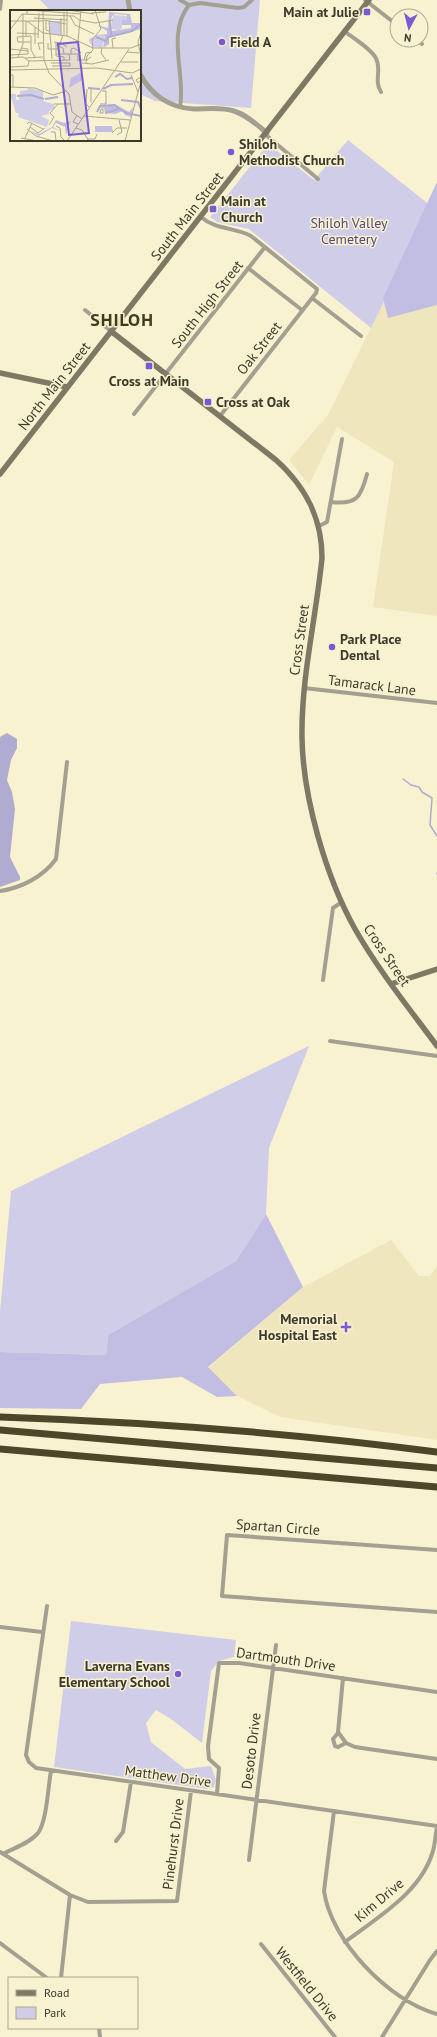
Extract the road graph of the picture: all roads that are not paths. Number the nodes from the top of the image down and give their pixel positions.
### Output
1 (1, 0) edge
2 (128, 0) edge
3 (180, 0) edge
4 (252, 0) edge
5 (367, 1) edge
6 (189, 5) junction
7 (0, 9) edge
8 (130, 10) edge
9 (389, 19) edge
10 (344, 31) junction
11 (141, 75) edge
12 (381, 92) dead end
13 (180, 107) junction
14 (266, 134) junction
15 (318, 179) dead end
16 (201, 218) junction
17 (265, 247) junction
18 (248, 268) junction
19 (312, 298) junction
20 (85, 310) dead end
21 (302, 310) junction
22 (112, 332) junction
23 (361, 336) dead end
24 (0, 373) edge
25 (166, 374) junction
26 (67, 387) junction
27 (134, 414) dead end
28 (220, 416) junction
29 (342, 439) dead end
30 (0, 474) edge
31 (367, 474) dead end
32 (331, 502) junction
33 (319, 526) junction
34 (304, 688) junction
35 (437, 704) edge
36 (67, 762) dead end
37 (0, 891) edge
38 (342, 902) junction
39 (437, 969) edge
40 (323, 980) dead end
41 (391, 984) junction
42 (330, 1040) dead end
43 (437, 1046) edge
44 (437, 1056) edge
45 (0, 1416) edge
46 (0, 1430) edge
47 (0, 1450) edge
48 (437, 1452) edge
49 (437, 1468) edge
50 (437, 1487) edge
51 (437, 1550) edge
52 (47, 1606) dead end
53 (437, 1612) edge
54 (0, 1627) edge
55 (42, 1632) junction
56 (276, 1645) dead end
57 (273, 1668) junction
58 (343, 1678) junction
59 (437, 1692) edge
60 (338, 1733) junction
61 (346, 1743) junction
62 (437, 1759) edge
63 (50, 1771) junction
64 (131, 1782) junction
65 (191, 1791) junction
66 (217, 1794) junction
67 (256, 1800) junction
68 (334, 1811) junction
69 (437, 1826) edge
70 (116, 1841) dead end
71 (2, 1853) edge
72 (249, 1860) dead end
73 (70, 1895) junction
74 (346, 1942) junction
75 (0, 1943) edge
76 (261, 1944) dead end
77 (437, 1951) edge
78 (46, 1977) edge
79 (61, 1977) edge
80 (404, 2001) junction
81 (437, 2014) edge
82 (335, 2037) edge
83 (382, 2037) edge

1 - 7 street
2 - 8 street
3 - 6 street
4 - 6 street
5 - 9 street
5 - 10 main road, South Main Street
6 - 13 street
10 - 12 street
10 - 14 main road, South Main Street
11 - 13 street
13 - 14 street
14 - 15 street
14 - 16 main road, South Main Street
16 - 17 street
16 - 22 main road, South Main Street
17 - 18 street, South High Street
17 - 19 street, Oak Street
18 - 21 street
18 - 25 street, South High Street
19 - 21 street, Oak Street
19 - 23 street
20 - 22 street, Cross Street
21 - 28 street, Oak Street
22 - 25 main road, Cross Street
22 - 26 main road, North Main Street
24 - 26 main road
25 - 27 street, South High Street
25 - 28 main road, Cross Street
26 - 30 main road, North Main Street
28 - 33 main road, Cross Street
29 - 32 street
31 - 32 street
32 - 33 street
33 - 34 main road, Cross Street
34 - 35 street, Tamarack Lane
34 - 38 main road, Cross Street
36 - 37 street
38 - 40 street
38 - 41 main road, Cross Street
39 - 41 main road
41 - 43 main road, Cross Street
42 - 44 street
45 - 48 highway
46 - 49 highway
47 - 50 highway
51 - 53 street, Spartan Circle
52 - 55 street
54 - 55 street
55 - 63 street, Matthew Drive
56 - 57 street, Desoto Drive
57 - 58 street, Dartmouth Drive
57 - 66 street, Dartmouth Drive
57 - 67 street, Desoto Drive
58 - 59 street, Dartmouth Drive
58 - 60 street
60 - 61 street
60 - 61 street
61 - 62 street
63 - 64 street, Matthew Drive
63 - 71 street
64 - 65 street, Matthew Drive
64 - 70 street
65 - 66 street, Matthew Drive
65 - 73 street, Pinehurst Drive
66 - 67 street, Matthew Drive
67 - 68 street, Matthew Drive
67 - 72 street, Desoto Drive
68 - 69 street, Matthew Drive
68 - 74 street
69 - 74 street, Kim Drive
71 - 73 street
73 - 79 street
74 - 80 street
75 - 78 street
76 - 82 street, Westfield Drive
77 - 80 street
80 - 81 street
80 - 83 street

